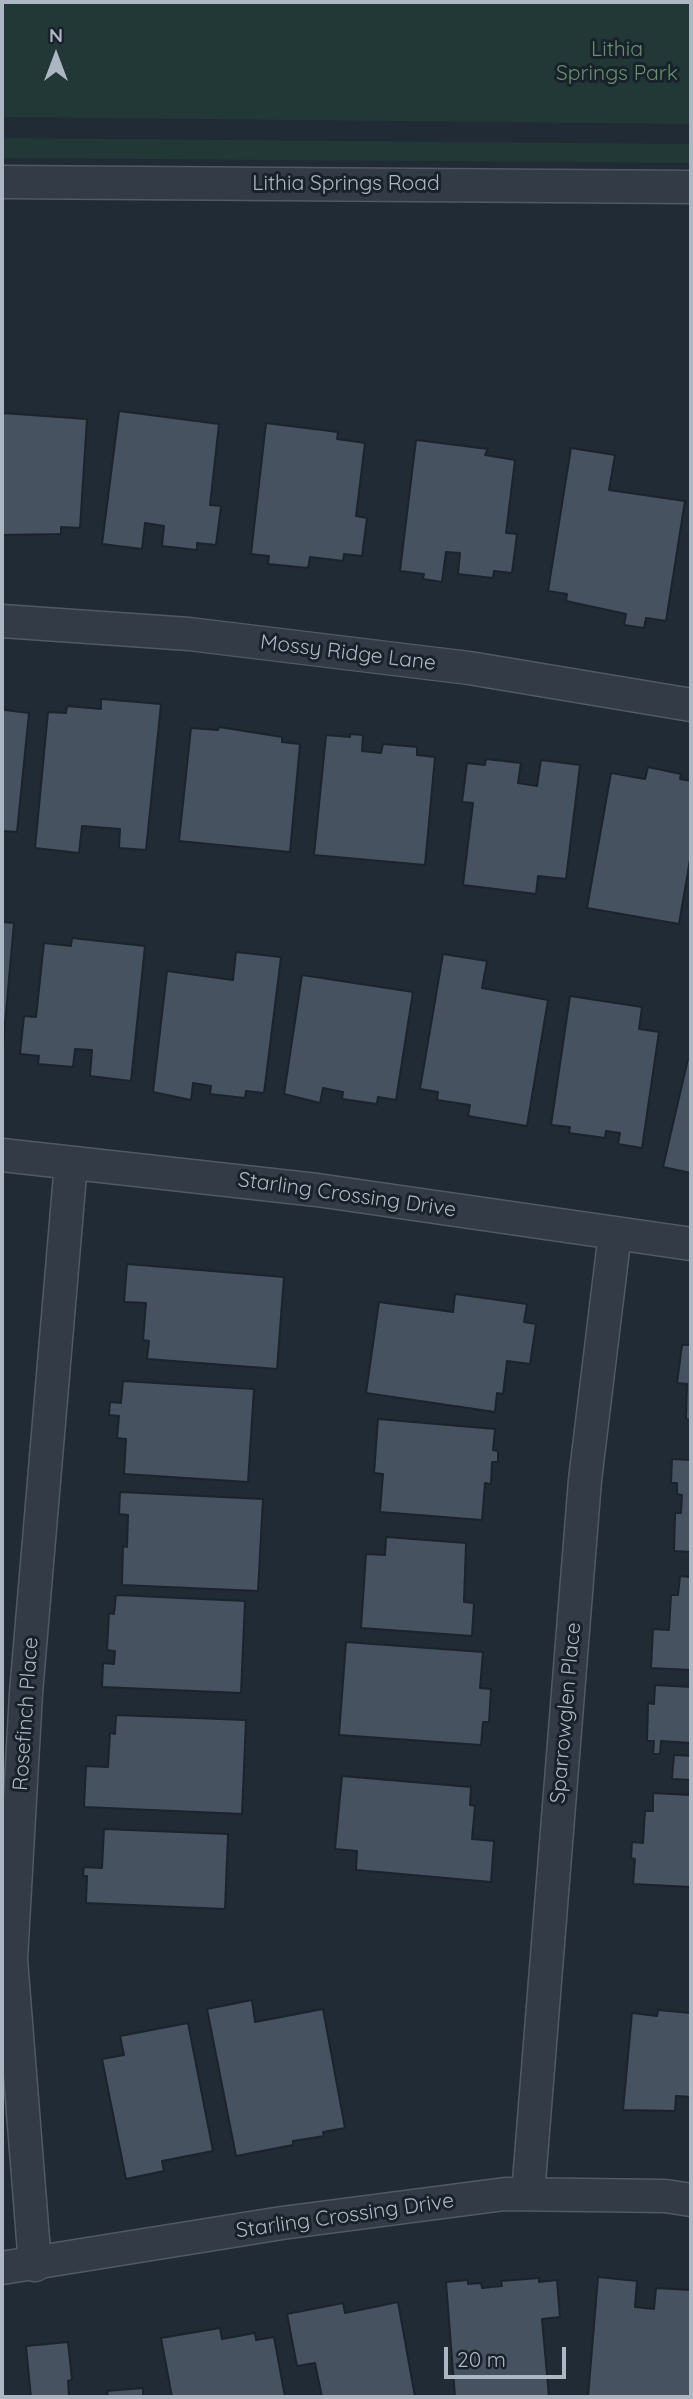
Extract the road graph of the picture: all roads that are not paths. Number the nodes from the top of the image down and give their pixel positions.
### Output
1 (2, 182) edge
2 (691, 187) edge
3 (2, 621) edge
4 (691, 705) edge
5 (2, 1155) edge
6 (71, 1163) junction
7 (615, 1233) junction
8 (691, 1244) edge
9 (14, 1694) edge
10 (528, 2194) junction
11 (691, 2200) edge
12 (34, 2265) junction
13 (2, 2269) edge

1 - 2 street, Lithia Springs Road
3 - 4 street, Mossy Ridge Lane
5 - 6 street, Starling Crossing Drive
6 - 7 street, Starling Crossing Drive
6 - 9 street, Rosefinch Place
7 - 8 street, Starling Crossing Drive
7 - 10 street, Sparrowglen Place
9 - 12 street, Rosefinch Place
10 - 11 street, Starling Crossing Drive
10 - 12 street, Starling Crossing Drive
12 - 13 street, Starling Crossing Drive

